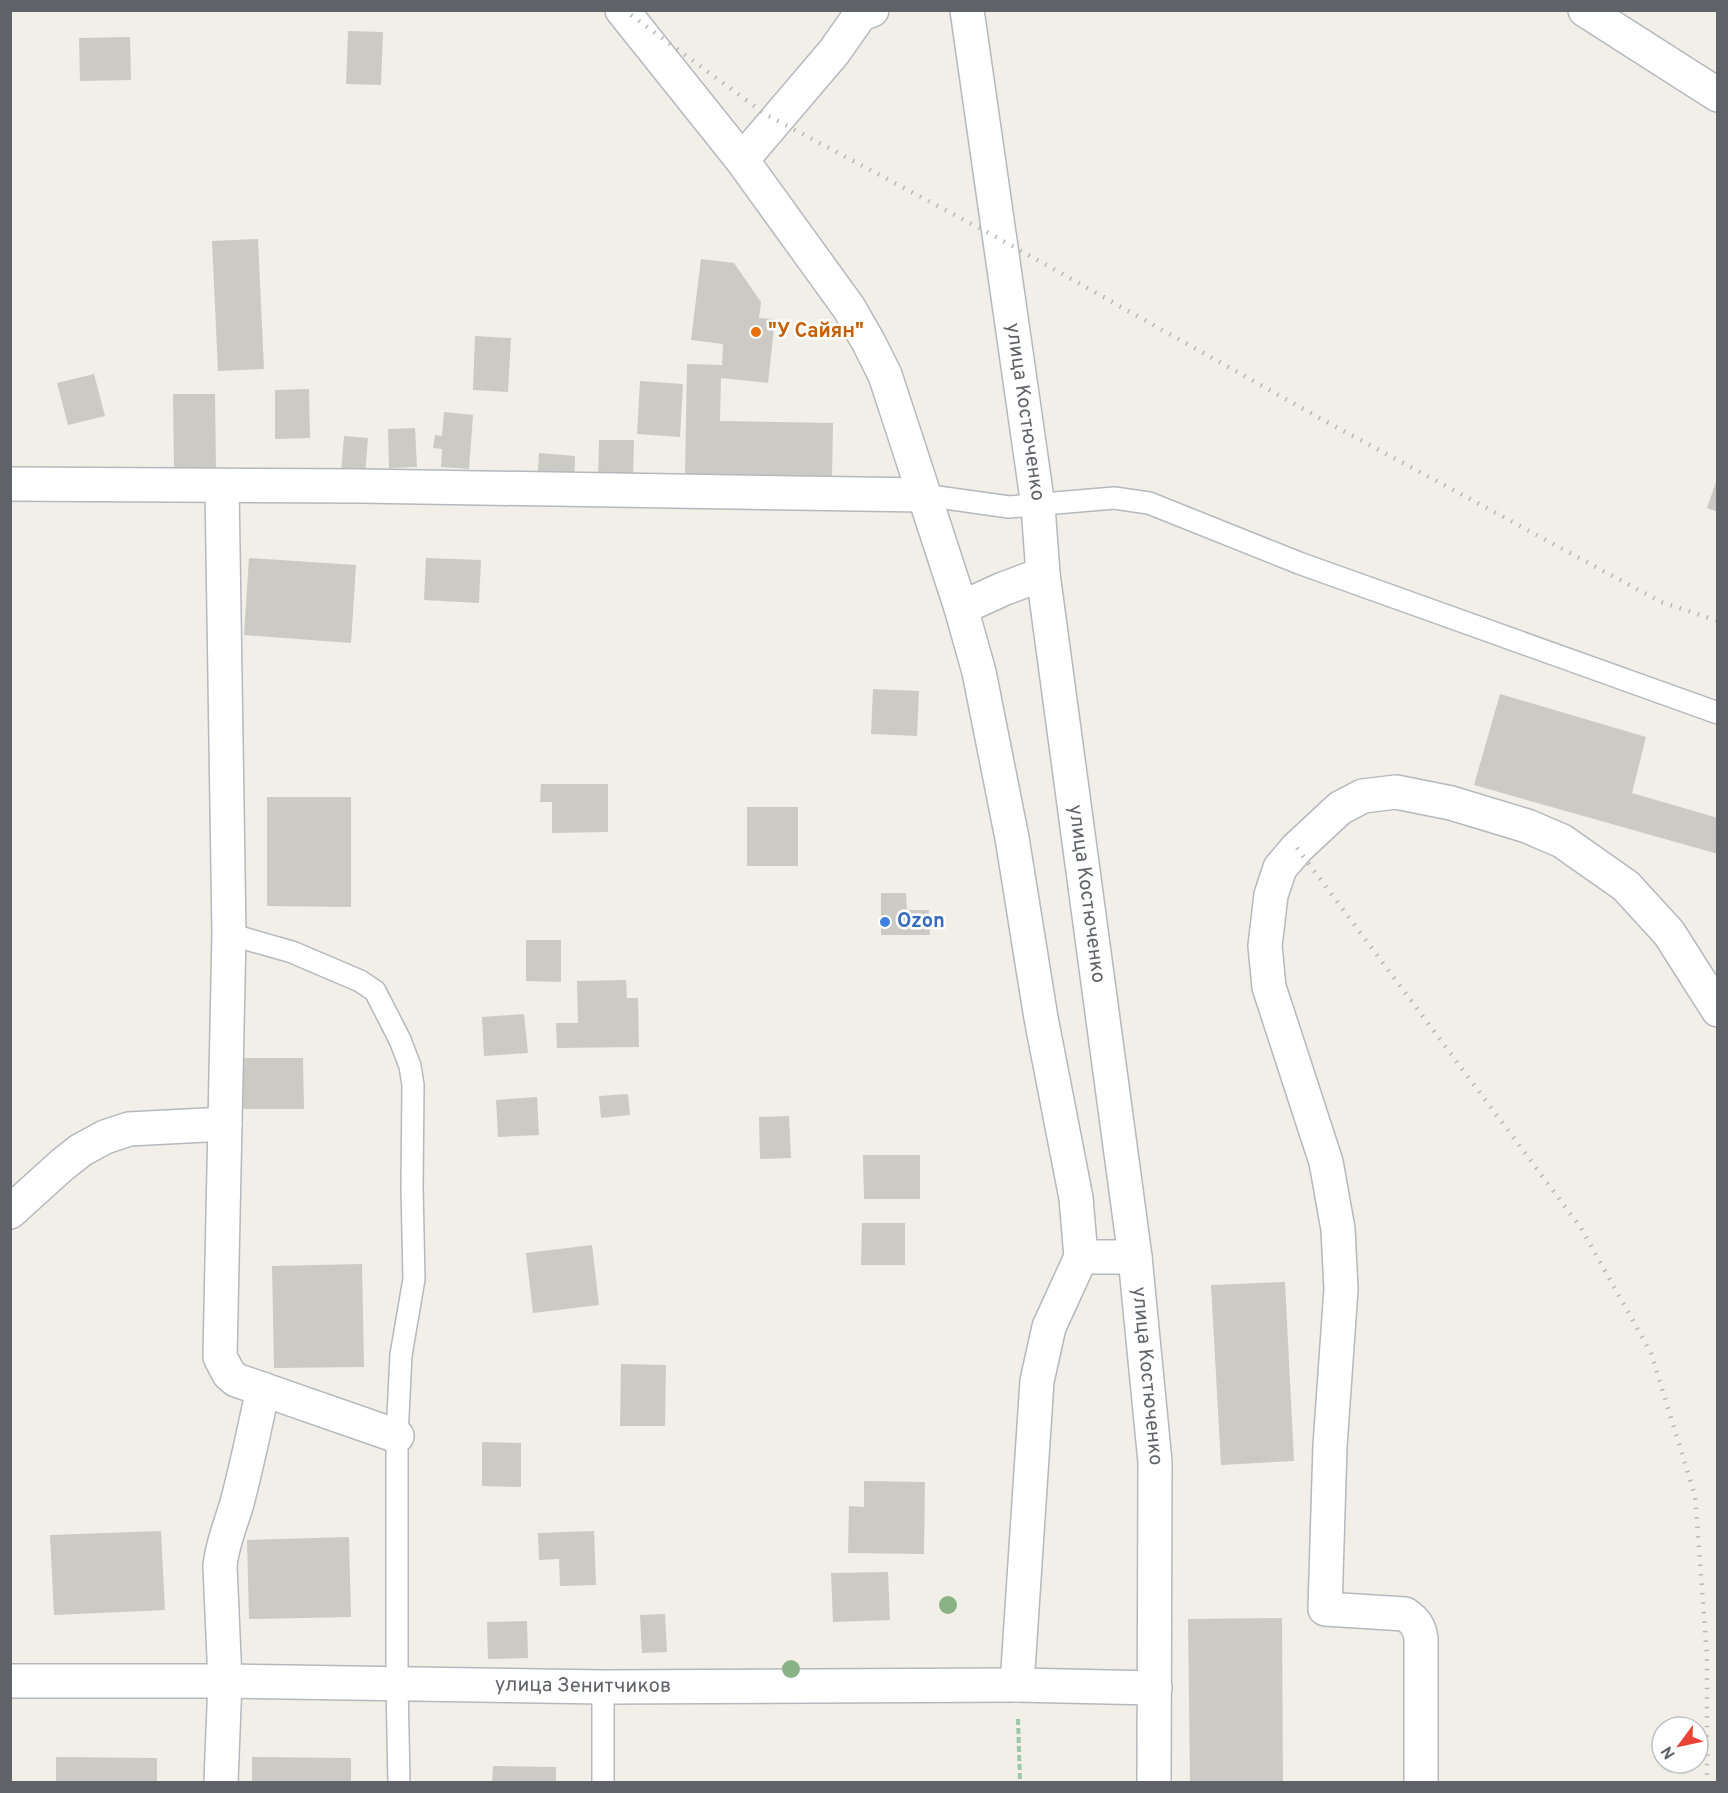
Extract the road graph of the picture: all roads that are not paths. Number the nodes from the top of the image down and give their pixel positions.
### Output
1 (622, 10) edge
2 (967, 10) edge
3 (1585, 10) edge
4 (860, 12) edge
5 (1718, 95) edge
6 (742, 160) junction
7 (10, 484) edge
8 (222, 486) junction
9 (923, 495) junction
10 (1038, 506) junction
11 (1043, 574) junction
12 (961, 608) junction
13 (1718, 713) edge
14 (229, 934) junction
15 (1718, 1010) edge
16 (225, 1124) junction
17 (10, 1212) edge
18 (1081, 1257) junction
19 (1135, 1257) junction
20 (263, 1389) junction
21 (397, 1436) junction
22 (10, 1681) edge
23 (225, 1681) junction
24 (397, 1685) junction
25 (1017, 1685) junction
26 (603, 1687) junction
27 (1155, 1688) junction
28 (221, 1782) edge
29 (399, 1782) edge
30 (603, 1782) edge
31 (1154, 1782) edge
32 (1421, 1782) edge

1 - 6 street
2 - 10 street, улица Костюченко
3 - 5 street
4 - 6 street
6 - 9 street
7 - 8 street
8 - 9 street
8 - 14 street
9 - 10 lane
9 - 12 street
10 - 11 street, улица Костюченко
10 - 13 lane
11 - 12 street
11 - 19 street, улица Костюченко
12 - 18 street
14 - 16 street
14 - 21 lane
15 - 32 street
16 - 17 street
16 - 20 street
18 - 19 street
18 - 25 street
19 - 27 street, улица Костюченко
20 - 21 street
20 - 23 street
21 - 24 lane
22 - 23 street, улица Зенитчиков
23 - 24 street, улица Зенитчиков
23 - 28 street
24 - 26 street, улица Зенитчиков
24 - 29 lane
25 - 26 street, улица Зенитчиков
25 - 27 street, улица Зенитчиков
26 - 30 lane
27 - 31 street, улица Костюченко

